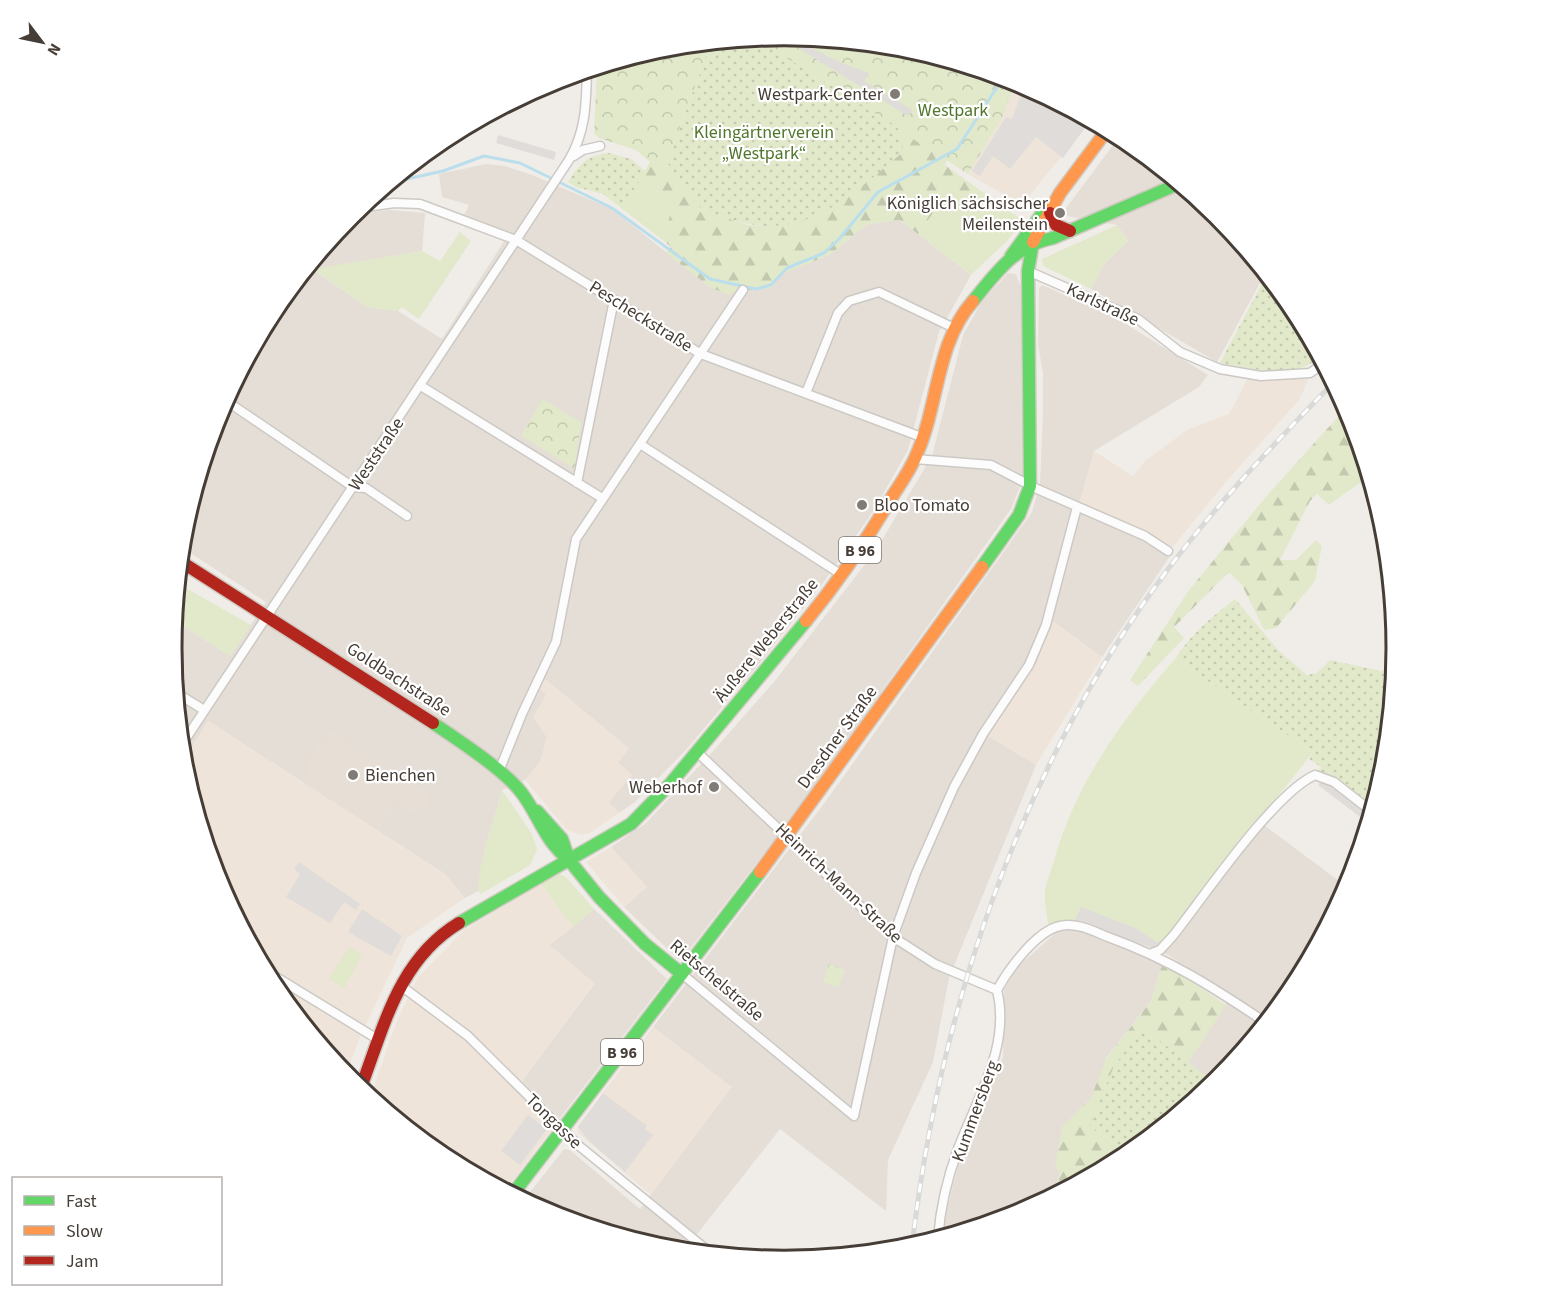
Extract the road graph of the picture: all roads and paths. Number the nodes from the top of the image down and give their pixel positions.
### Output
1 (587, 79) edge
2 (1101, 137) edge
3 (600, 146) dead end
4 (569, 160) junction
5 (1170, 188) edge
6 (1060, 193) junction
7 (377, 205) edge
8 (1050, 213) junction
9 (1070, 231) junction
10 (1053, 238) junction
11 (516, 240) junction
12 (1033, 242) junction
13 (1005, 262) junction
14 (1028, 271) junction
15 (743, 290) dead end
16 (614, 300) junction
17 (954, 328) junction
18 (701, 354) junction
19 (1316, 369) edge
20 (421, 386) junction
21 (806, 393) junction
22 (233, 405) edge
23 (924, 438) junction
24 (640, 444) junction
25 (915, 459) junction
26 (577, 483) junction
27 (1030, 486) junction
28 (353, 487) junction
29 (602, 498) junction
30 (1077, 507) junction
31 (407, 516) dead end
32 (1168, 551) dead end
33 (188, 566) edge
34 (842, 575) junction
35 (268, 617) junction
36 (184, 698) edge
37 (204, 710) junction
38 (188, 735) edge
39 (697, 752) junction
40 (499, 771) junction
41 (1364, 806) edge
42 (788, 836) junction
43 (569, 860) junction
44 (893, 937) junction
45 (1152, 953) junction
46 (682, 974) junction
47 (281, 980) edge
48 (400, 985) junction
49 (997, 990) junction
50 (1259, 1018) edge
51 (379, 1040) junction
52 (364, 1080) edge
53 (562, 1130) junction
54 (517, 1188) edge
55 (940, 1230) edge
56 (700, 1244) edge

1 - 4 street, Weststraße
2 - 6 main road, Äußere Weberstraße
3 - 4 street
4 - 11 street, Weststraße
5 - 9 main road, B 96
6 - 8 main road, Äußere Weberstraße
6 - 13 main road
7 - 11 street, Pescheckstraße
8 - 9 main road
8 - 12 main road, Äußere Weberstraße
9 - 10 main road, B 96
10 - 12 main road, B 96
10 - 14 main road
11 - 16 street, Pescheckstraße
11 - 20 street, Weststraße
12 - 13 main road, Äußere Weberstraße / B 96
12 - 14 main road, Dresdner Straße / B 96
13 - 14 main road
13 - 17 main road, Äußere Weberstraße / B 96
14 - 19 street, Karlstraße
14 - 27 main road, Dresdner Straße / B 96
15 - 18 street
16 - 18 street, Pescheckstraße
16 - 26 street
17 - 21 street
17 - 23 main road, Äußere Weberstraße / B 96
18 - 21 street, Pescheckstraße
18 - 24 street
20 - 26 street
20 - 28 street, Weststraße
21 - 23 street, Pescheckstraße
22 - 28 street
23 - 25 main road, Äußere Weberstraße / B 96
24 - 29 street
24 - 34 street
25 - 27 street
25 - 34 main road, Äußere Weberstraße / B 96
26 - 29 street
27 - 30 street
27 - 42 main road, Dresdner Straße / B 96
28 - 31 street
28 - 35 street, Weststraße
29 - 40 street
30 - 32 street
30 - 44 street
33 - 35 main road, Goldbachstraße
34 - 39 main road, Äußere Weberstraße / B 96
35 - 37 street, Weststraße
35 - 40 main road, Goldbachstraße
36 - 37 street
37 - 38 street, Weststraße
39 - 42 street, Heinrich-Mann-Straße
39 - 43 main road, Äußere Weberstraße / B 96
40 - 43 main road, Goldbachstraße
41 - 45 street
42 - 44 street, Heinrich-Mann-Straße
42 - 46 main road, Dresdner Straße / B 96
43 - 46 main road, Rietschelstraße
43 - 48 main road, Äußere Weberstraße / B 96
44 - 46 street, Rietschelstraße
44 - 49 street, Heinrich-Mann-Straße
45 - 49 street
45 - 50 street
46 - 53 main road, Dresdner Straße / B 96
47 - 51 street
48 - 51 main road, Äußere Weberstraße / B 96
48 - 53 street, Tongasse
49 - 55 street, Kummersberg
51 - 52 main road, Äußere Weberstraße / B 96
53 - 54 main road, Dresdner Straße / B 96
53 - 56 street, Tongasse

